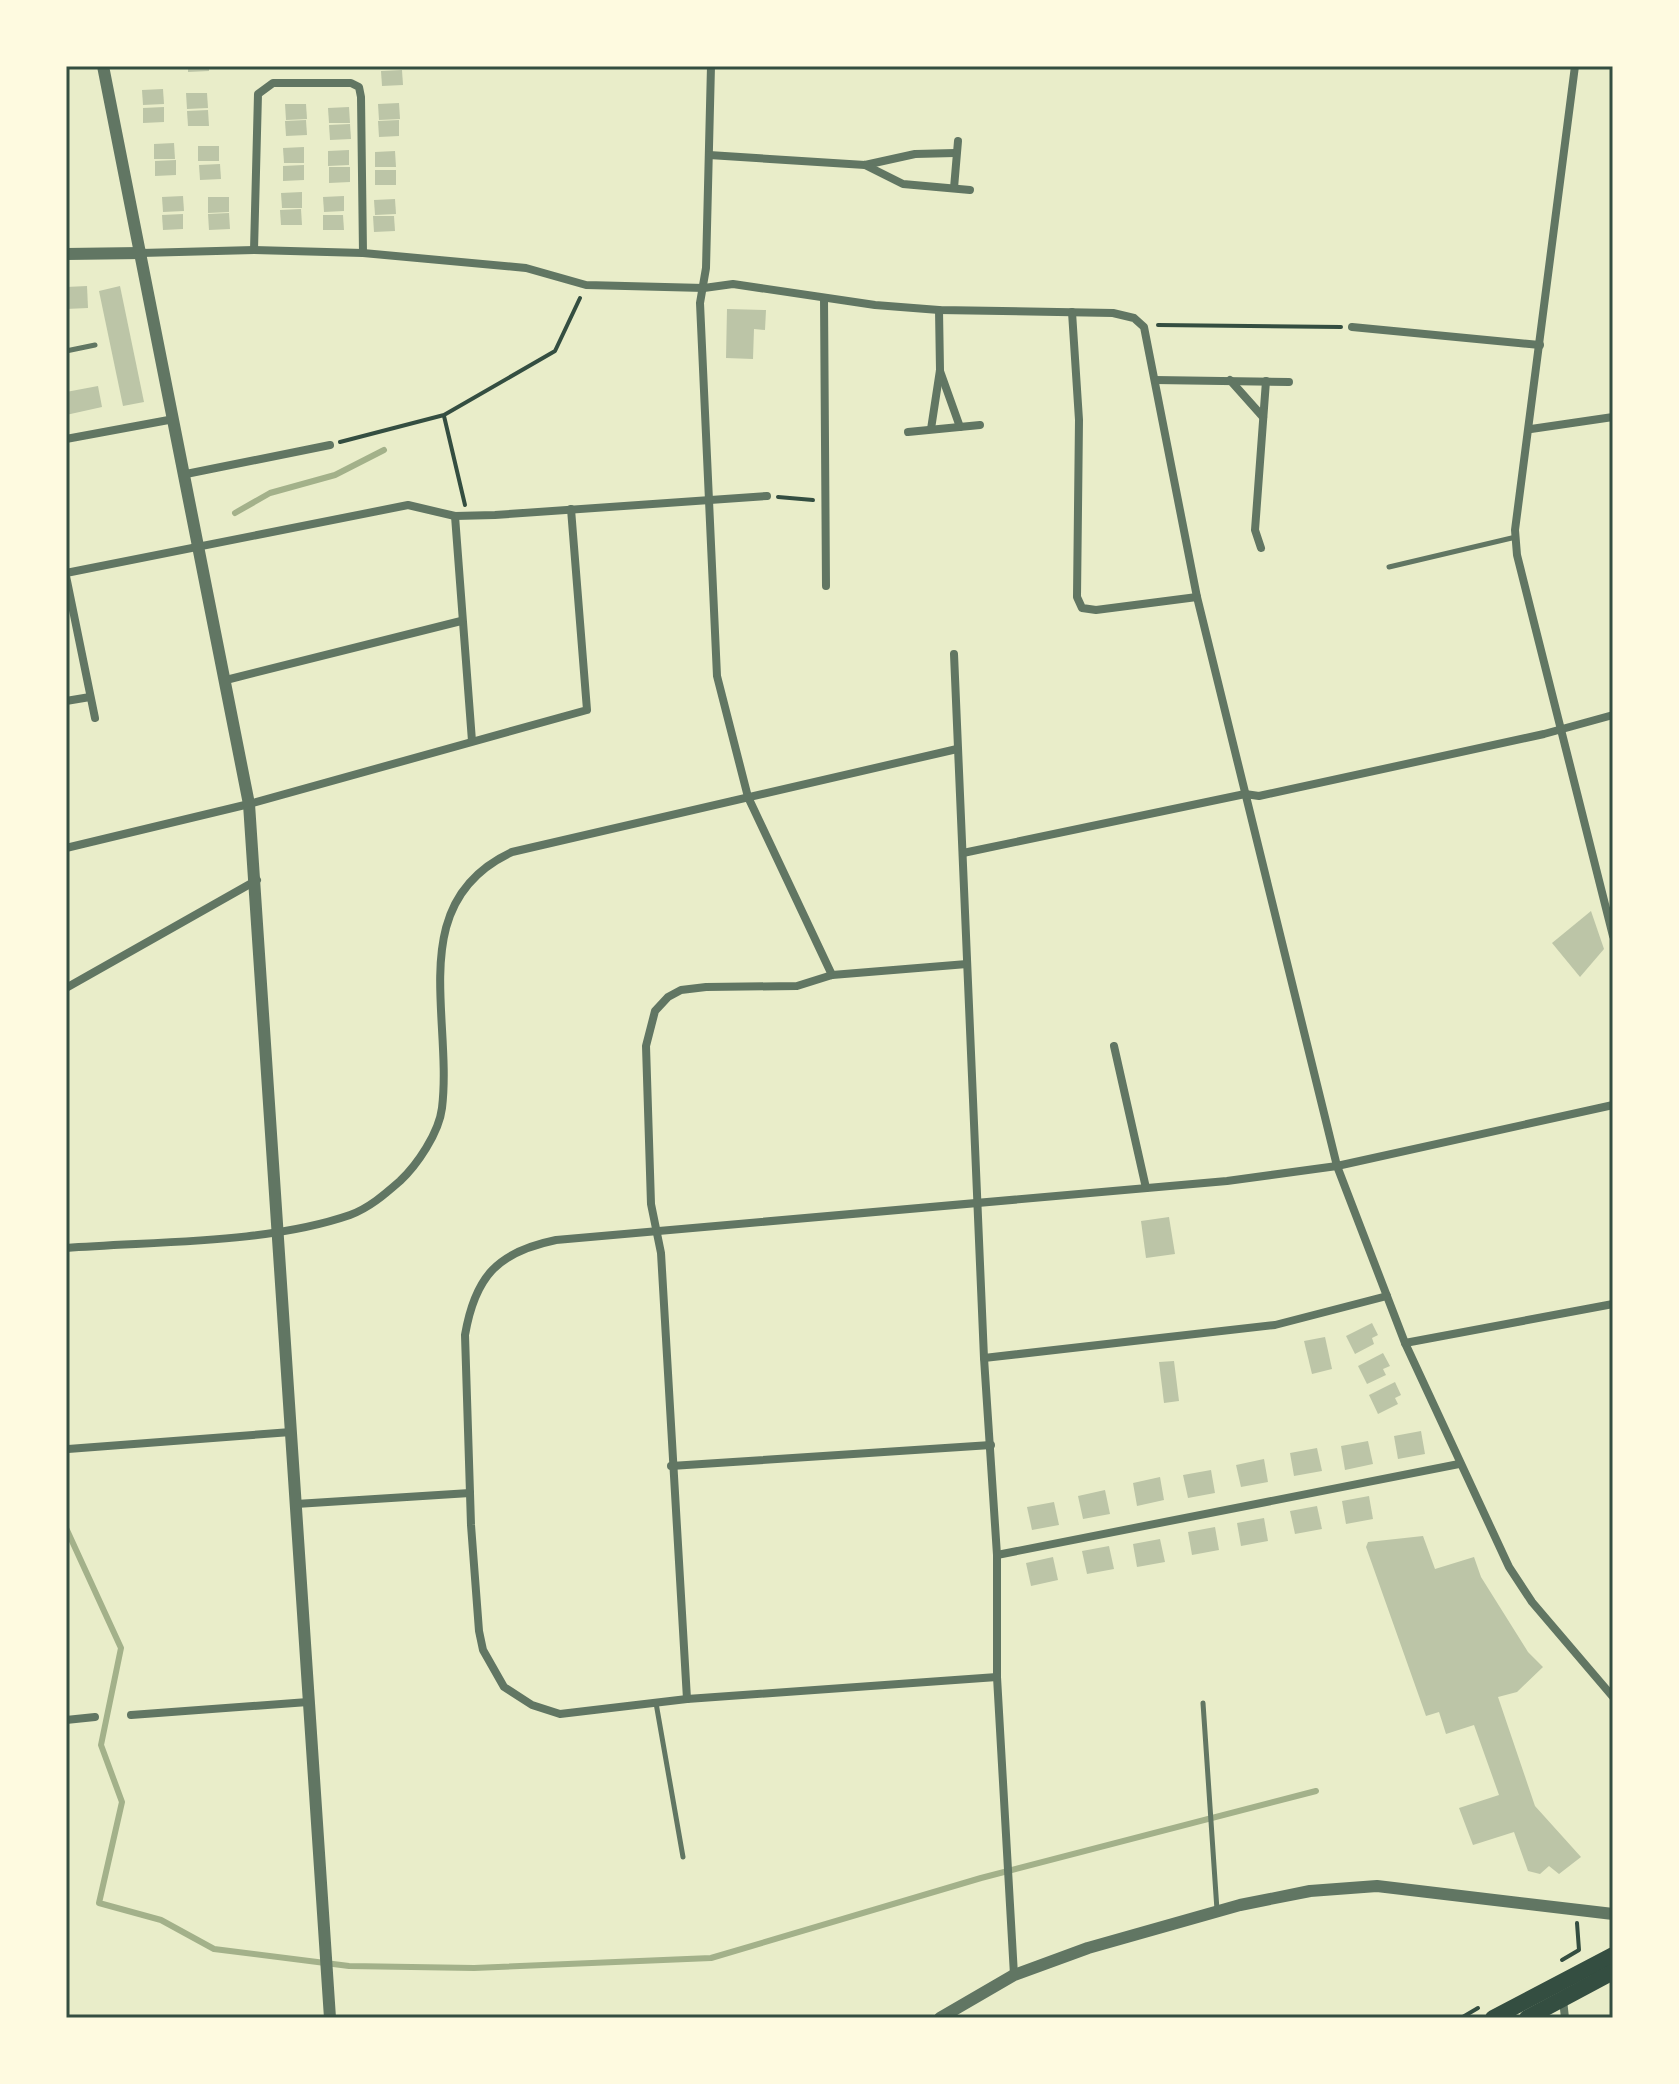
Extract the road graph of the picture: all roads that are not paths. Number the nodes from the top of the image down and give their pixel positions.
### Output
1 (103, 66) edge
2 (711, 66) edge
3 (1575, 66) edge
4 (958, 141) dead end
5 (955, 153) junction
6 (709, 155) junction
7 (865, 165) junction
8 (954, 188) junction
9 (970, 190) dead end
10 (254, 250) junction
11 (141, 253) junction
12 (363, 253) junction
13 (66, 254) edge
14 (704, 288) junction
15 (824, 298) junction
16 (939, 310) junction
17 (1072, 312) junction
18 (1352, 327) road end
19 (95, 345) dead end
20 (1540, 345) junction
21 (66, 351) edge
22 (940, 370) junction
23 (1155, 380) junction
24 (1230, 380) junction
25 (1266, 381) junction
26 (1289, 382) dead end
27 (1263, 417) junction
28 (1613, 417) edge
29 (174, 419) junction
30 (980, 425) dead end
31 (960, 427) junction
32 (931, 429) junction
33 (1531, 429) junction
34 (908, 432) dead end
35 (66, 439) edge
36 (330, 445) road end
37 (186, 474) junction
38 (767, 496) road end
39 (707, 498) junction
40 (571, 509) junction
41 (455, 516) junction
42 (1516, 537) junction
43 (199, 548) junction
44 (1261, 548) dead end
45 (1389, 567) dead end
46 (66, 575) edge
47 (826, 586) dead end
48 (1197, 597) junction
49 (461, 621) junction
50 (954, 654) dead end
51 (226, 680) junction
52 (90, 697) junction
53 (66, 701) edge
54 (1613, 715) edge
55 (95, 718) dead end
56 (1559, 727) junction
57 (472, 741) junction
58 (957, 749) junction
59 (1245, 794) junction
60 (748, 797) junction
61 (249, 804) junction
62 (66, 848) edge
63 (963, 853) junction
64 (257, 880) junction
65 (1613, 936) edge
66 (967, 964) junction
67 (832, 975) junction
68 (66, 988) edge
69 (1114, 1046) dead end
70 (1613, 1105) edge
71 (1337, 1166) junction
72 (1146, 1188) junction
73 (978, 1204) junction
74 (656, 1230) junction
75 (280, 1232) junction
76 (66, 1248) edge
77 (1387, 1296) junction
78 (1613, 1304) edge
79 (1405, 1343) junction
80 (984, 1358) junction
81 (291, 1432) junction
82 (991, 1445) junction
83 (68, 1449) edge
84 (1459, 1464) junction
85 (671, 1466) junction
86 (470, 1493) junction
87 (296, 1504) junction
88 (997, 1555) junction
89 (997, 1677) junction
90 (1613, 1697) edge
91 (687, 1699) junction
92 (308, 1702) junction
93 (656, 1703) junction
94 (1203, 1703) dead end
95 (131, 1715) dead end
96 (95, 1717) dead end
97 (66, 1720) edge
98 (683, 1857) dead end
99 (1218, 1911) junction
100 (1613, 1914) edge
101 (1613, 1955) edge
102 (1613, 1972) edge
103 (1014, 1975) junction
104 (1563, 1999) junction
105 (1490, 2010) edge
106 (330, 2018) edge
107 (940, 2018) edge
108 (1527, 2018) edge
109 (1565, 2018) edge

1 - 11 street
2 - 6 street
3 - 20 street
4 - 5 street
5 - 7 street
5 - 8 street
6 - 7 street
6 - 14 street
7 - 8 street
8 - 9 street
10 - 11 street
10 - 12 street
10 - 12 street
11 - 13 street
11 - 29 street
12 - 14 street
14 - 15 street
14 - 39 street
15 - 16 street
15 - 47 street
16 - 17 street
16 - 22 street
17 - 23 street
17 - 48 street
18 - 20 street
19 - 21 lane
20 - 33 street
22 - 31 street
22 - 32 street
23 - 24 street
23 - 48 street
24 - 25 street
24 - 27 street
25 - 26 street
25 - 27 street
27 - 44 street
28 - 33 street
29 - 35 street
29 - 37 street
30 - 31 street
31 - 32 street
32 - 34 street
33 - 42 street
36 - 37 street
37 - 43 street
38 - 39 street
39 - 40 street
39 - 60 street
40 - 41 street
40 - 57 street
41 - 43 street
41 - 49 street
42 - 45 lane
42 - 56 street
43 - 46 street
43 - 51 street
46 - 52 street
48 - 59 street
49 - 51 street
49 - 57 street
50 - 58 street
51 - 61 street
52 - 53 street
52 - 55 street
54 - 56 street
56 - 59 street
56 - 65 street
57 - 61 street
58 - 60 street
58 - 63 street
59 - 63 street
59 - 71 street
60 - 67 street
60 - 75 street
61 - 62 street
61 - 64 street
63 - 66 street
64 - 68 street
64 - 75 street
66 - 67 street
66 - 73 street
67 - 74 street
69 - 72 street
70 - 71 street
71 - 72 street
71 - 77 street
72 - 73 street
73 - 74 street
73 - 80 street
74 - 85 street
74 - 86 street
75 - 76 street
75 - 81 street
77 - 79 street
77 - 80 street
78 - 79 street
79 - 84 street
80 - 82 street
81 - 83 street
81 - 87 street
82 - 85 street
82 - 88 street
84 - 88 street
84 - 90 street
85 - 91 street
86 - 87 street
86 - 93 street
87 - 92 street
88 - 89 street
89 - 91 street
89 - 103 street
91 - 93 street
92 - 95 street
92 - 106 street
93 - 98 lane
94 - 99 lane
96 - 97 street
99 - 100 street
99 - 103 street
101 - 105 main road
102 - 104 main road
103 - 107 street
104 - 108 main road
104 - 109 street

